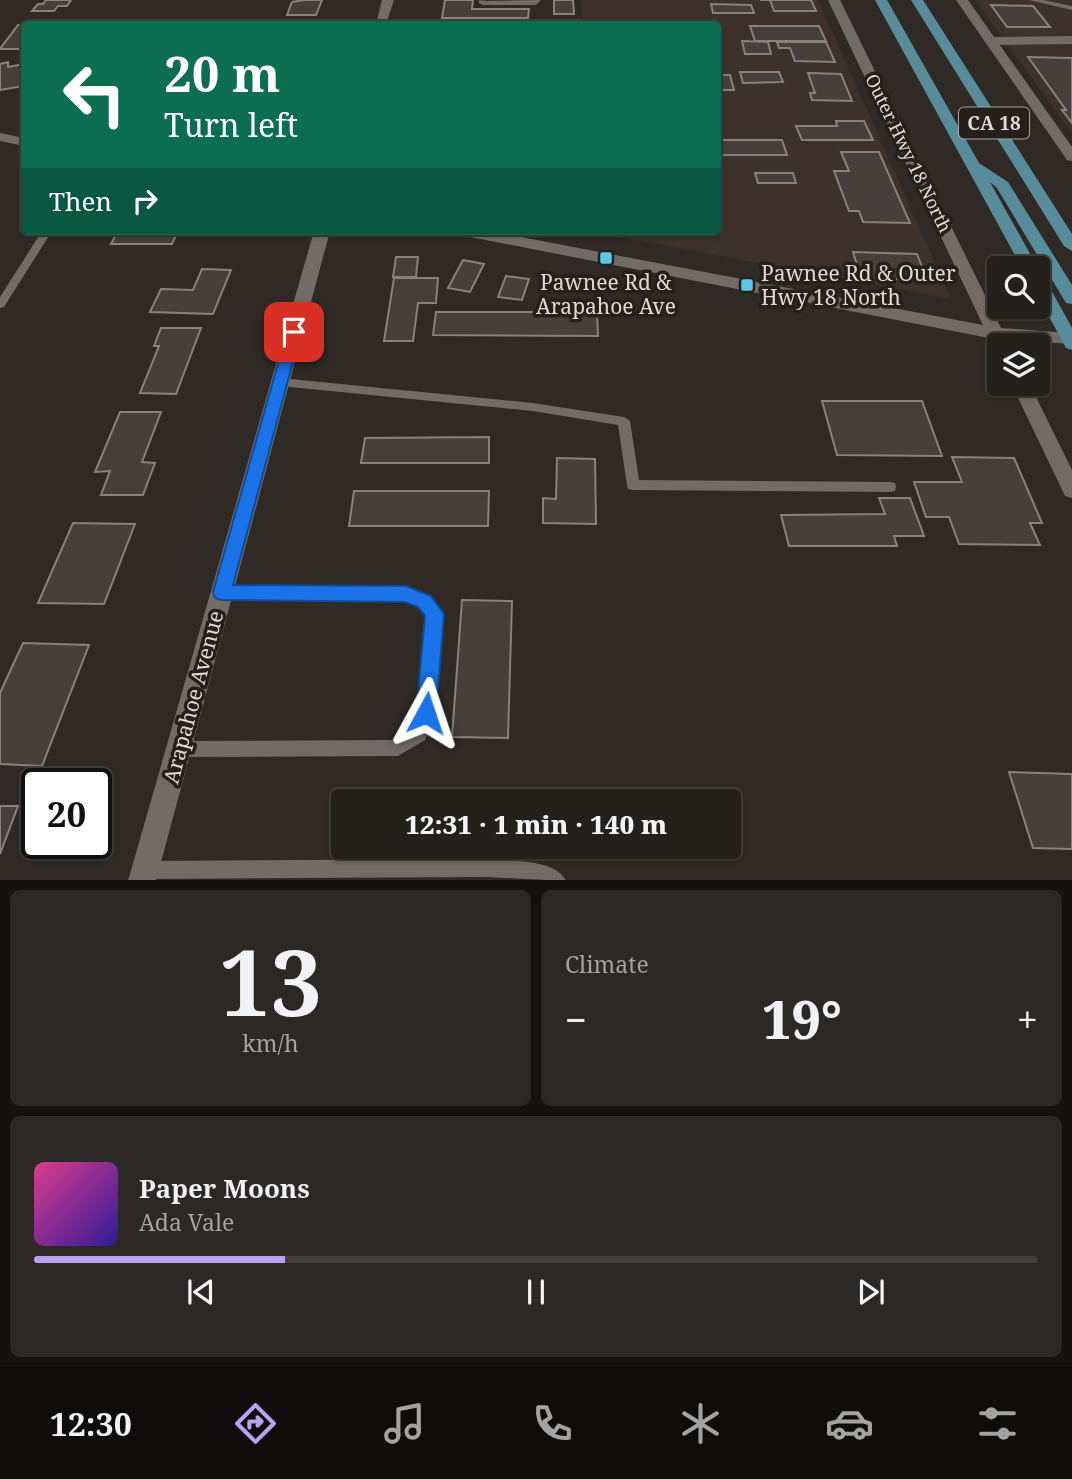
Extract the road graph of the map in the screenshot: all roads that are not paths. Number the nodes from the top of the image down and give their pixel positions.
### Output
1 (388, 0) edge
2 (483, 0) edge
3 (537, 0) edge
4 (834, 0) edge
5 (881, 0) edge
6 (917, 0) edge
7 (962, 0) edge
8 (1033, 0) edge
9 (1072, 8) edge
10 (382, 21) edge
11 (1072, 40) edge
12 (990, 41) junction
13 (0, 136) edge
14 (21, 141) edge
15 (1072, 157) edge
16 (974, 164) junction
17 (44, 235) edge
18 (321, 235) edge
19 (485, 235) edge
20 (1072, 246) edge
21 (1024, 256) edge
22 (1072, 299) edge
23 (1050, 303) edge
24 (0, 305) edge
25 (995, 333) edge
26 (987, 337) edge
27 (1050, 340) edge
28 (1071, 341) edge
29 (280, 382) junction
30 (1026, 396) edge
31 (890, 486) dead end
32 (1072, 490) edge
33 (222, 592) junction
34 (179, 749) junction
35 (144, 875) edge
36 (557, 880) edge

1 - 10 street
2 - 3 lane
4 - 25 street, Outer Hwy 18 North
5 - 16 main road, CA 18
6 - 20 main road, CA 18
7 - 12 street
8 - 9 lane
11 - 12 street
12 - 15 street
13 - 14 street
16 - 21 main road, CA 18
16 - 22 main road
17 - 24 lane
18 - 29 street, Arapahoe Avenue
19 - 26 street
23 - 28 main road
27 - 28 street
29 - 31 lane
29 - 33 street, Arapahoe Avenue
30 - 32 street
33 - 34 street, Arapahoe Avenue
33 - 34 lane
34 - 35 street, Arapahoe Avenue
35 - 36 lane

